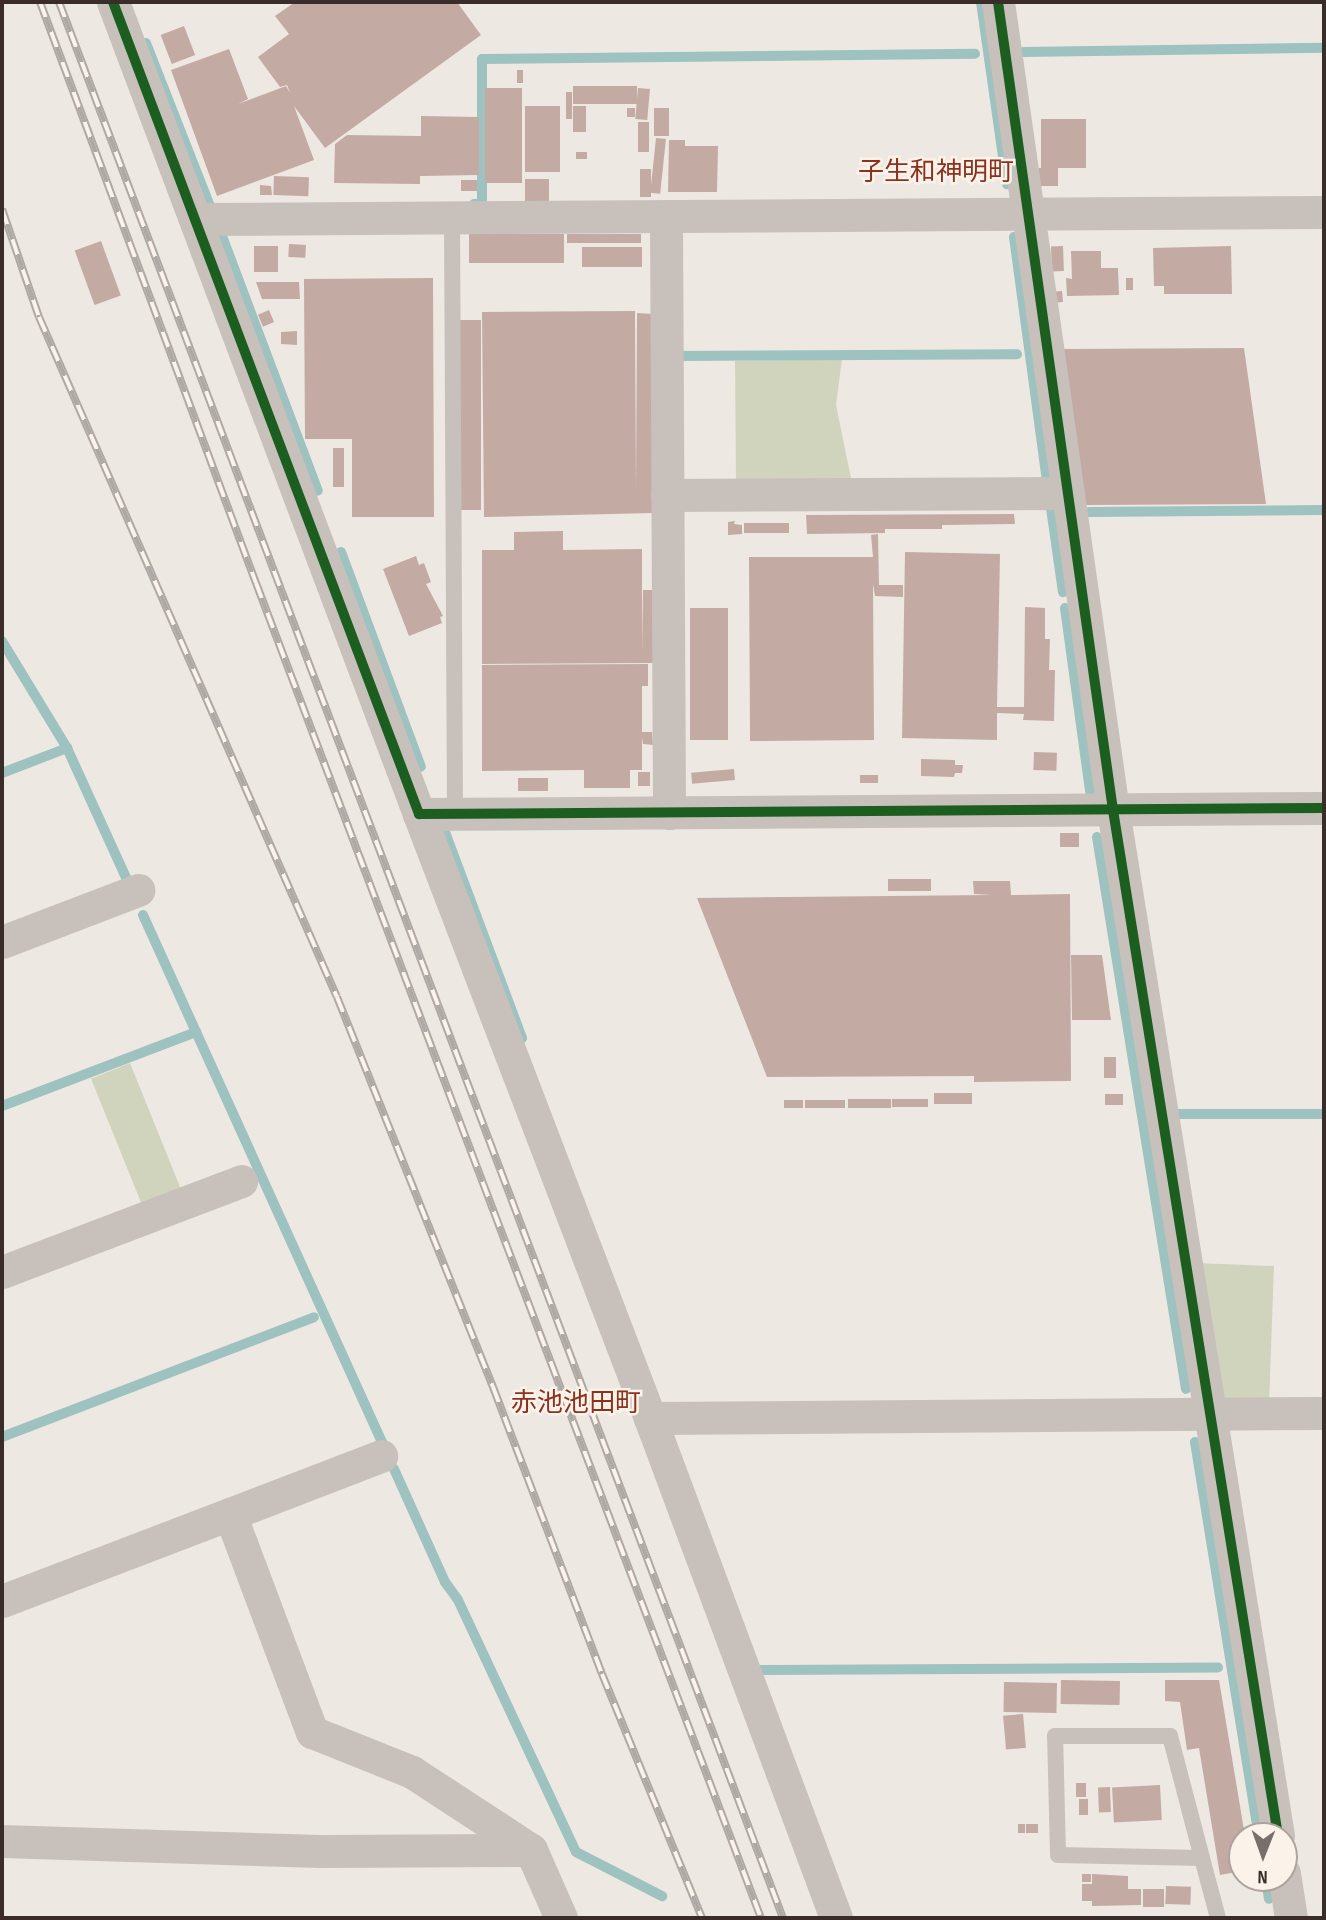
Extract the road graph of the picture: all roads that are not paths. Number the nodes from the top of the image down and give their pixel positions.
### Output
1 (113, 2) edge
2 (998, 2) edge
3 (1324, 212) edge
4 (1028, 214) junction
5 (666, 216) junction
6 (452, 217) junction
7 (198, 219) junction
8 (1068, 493) junction
9 (667, 495) junction
10 (1324, 808) edge
11 (1113, 810) junction
12 (669, 813) junction
13 (419, 814) junction
14 (455, 814) junction
15 (138, 890) dead end
16 (2, 942) edge
17 (241, 1181) dead end
18 (2, 1272) edge
19 (1324, 1413) edge
20 (1210, 1415) junction
21 (650, 1418) junction
22 (381, 1456) dead end
23 (230, 1514) junction
24 (2, 1601) edge
25 (1276, 1822) edge
26 (2, 1842) edge
27 (531, 1850) junction
28 (1202, 1858) junction
29 (1287, 1892) edge
30 (561, 1918) edge
31 (836, 1918) edge
32 (1218, 1918) edge
33 (1292, 1918) edge

1 - 7 street
2 - 4 street
3 - 4 street
4 - 5 street
4 - 8 street
5 - 6 street
5 - 9 street
6 - 7 street
6 - 14 lane
7 - 13 street
8 - 9 street
8 - 11 street
9 - 12 street
10 - 11 street
11 - 12 street
11 - 20 street
12 - 14 street
13 - 14 street
13 - 21 street
15 - 16 street
17 - 18 street
19 - 20 street
20 - 21 street
20 - 25 street
21 - 31 street
22 - 23 street
23 - 24 street
23 - 27 street
26 - 27 street
27 - 30 street
28 - 28 lane
28 - 32 lane
29 - 33 street

